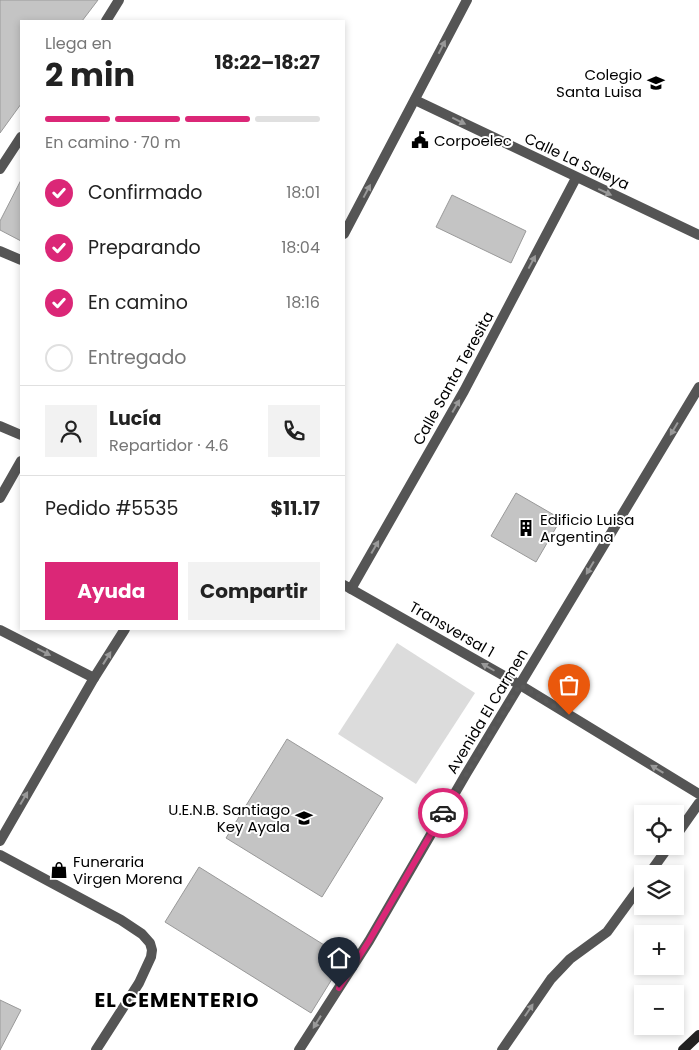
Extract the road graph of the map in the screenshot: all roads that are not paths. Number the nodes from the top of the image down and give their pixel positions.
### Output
1 (119, 0) edge
2 (467, 0) edge
3 (107, 20) edge
4 (415, 100) junction
5 (20, 139) edge
6 (0, 170) edge
7 (576, 178) junction
8 (345, 232) edge
9 (699, 235) edge
10 (0, 251) edge
11 (20, 260) edge
12 (699, 387) edge
13 (0, 426) edge
14 (20, 435) edge
15 (20, 463) edge
16 (0, 498) edge
17 (347, 587) edge
18 (0, 630) edge
19 (124, 630) edge
20 (94, 678) junction
21 (520, 685) junction
22 (699, 794) edge
23 (699, 803) edge
24 (684, 825) edge
25 (0, 841) edge
26 (0, 855) edge
27 (634, 895) edge
28 (699, 1035) edge
29 (96, 1050) edge
30 (299, 1050) edge
31 (502, 1050) edge
32 (683, 1050) edge

1 - 3 street
4 -> 2 street
4 -> 7 street, Calle La Saleya
8 -> 4 street
5 - 6 street
7 -> 9 street, Calle La Saleya
17 -> 7 street, Calle Santa Teresita
10 - 11 street
12 -> 21 street, Avenida El Carmen
13 - 14 street
15 - 16 street
21 -> 17 street, Transversal 1
18 -> 20 street
20 -> 19 street
25 -> 20 street
22 -> 21 street, Transversal 1
21 -> 30 street, Avenida El Carmen
23 - 24 street
26 - 29 street
31 -> 27 street
28 - 32 street

